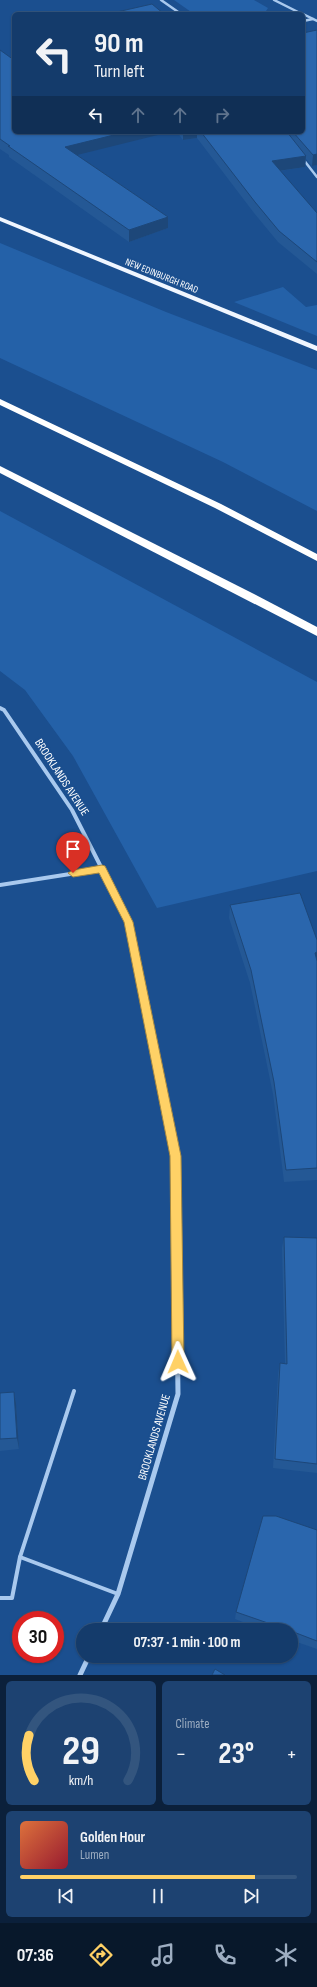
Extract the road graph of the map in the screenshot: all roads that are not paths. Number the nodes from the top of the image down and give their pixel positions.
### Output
1 (161, 0) edge
2 (274, 0) edge
3 (177, 12) edge
4 (299, 12) edge
5 (305, 15) edge
6 (313, 19) junction
7 (305, 21) edge
8 (317, 21) edge
9 (299, 154) edge
10 (317, 177) edge
11 (0, 219) edge
12 (317, 349) edge
13 (0, 402) edge
14 (0, 469) edge
15 (317, 558) edge
16 (317, 632) edge
17 (0, 708) edge
18 (102, 869) junction
19 (0, 885) edge
20 (74, 1391) dead end
21 (20, 1557) junction
22 (118, 1594) junction
23 (0, 1598) edge
24 (104, 1623) edge
25 (86, 1663) edge
26 (80, 1675) edge

1 - 3 street
2 - 4 street
5 - 6 street
6 - 7 street
6 - 8 street
9 - 10 street
11 - 12 main road, NEW EDINBURGH ROAD
13 - 15 highway
14 - 16 highway
17 - 18 street, BROOKLANDS AVENUE
18 - 19 street
18 - 22 street, BROOKLANDS AVENUE
20 - 21 lane
21 - 22 lane
21 - 23 lane
22 - 24 street, BROOKLANDS AVENUE
25 - 26 street

